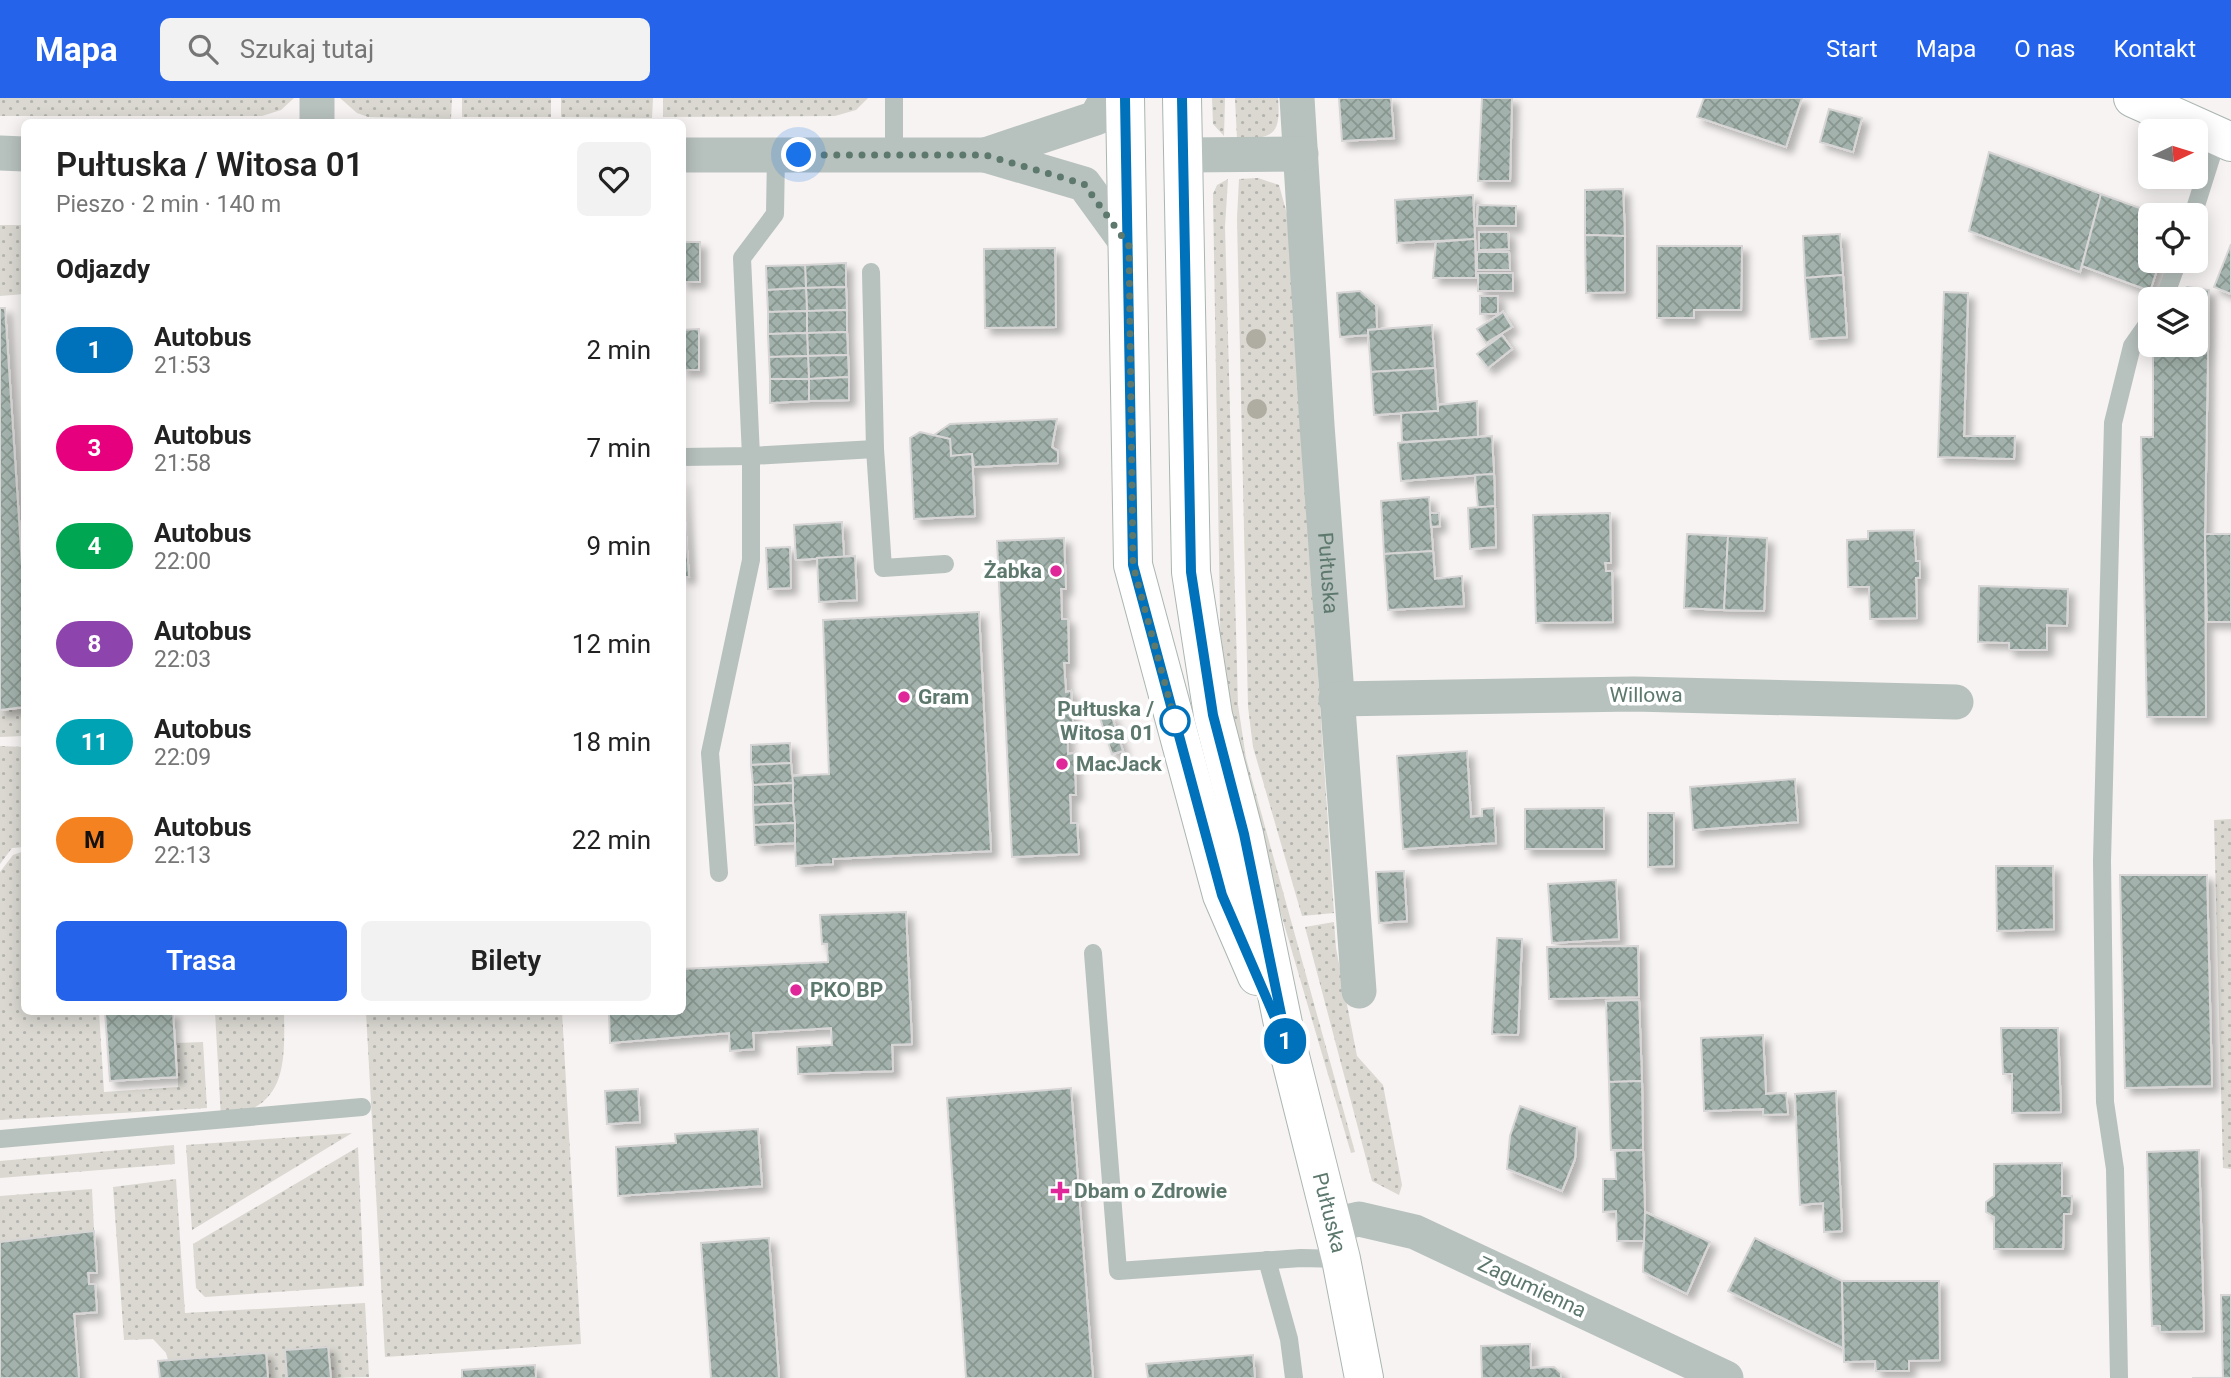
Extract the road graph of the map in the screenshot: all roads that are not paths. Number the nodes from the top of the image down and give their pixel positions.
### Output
1 (317, 98) edge
2 (894, 98) edge
3 (1107, 98) edge
4 (1125, 98) edge
5 (1182, 98) edge
6 (1297, 98) edge
7 (2133, 98) edge
8 (317, 119) edge
9 (2224, 139) edge
10 (0, 153) edge
11 (21, 154) edge
12 (894, 154) junction
13 (1301, 154) junction
14 (686, 155) edge
15 (776, 155) junction
16 (985, 155) junction
17 (1183, 155) junction
18 (2198, 203) edge
19 (1129, 246) junction
20 (870, 272) dead end
21 (2138, 337) edge
22 (875, 449) junction
23 (751, 456) junction
24 (686, 457) edge
25 (945, 564) dead end
26 (1336, 699) junction
27 (1956, 702) dead end
28 (719, 873) dead end
29 (1093, 953) dead end
30 (1359, 991) dead end
31 (1288, 1048) junction
32 (362, 1107) dead end
33 (0, 1139) edge
34 (1337, 1242) junction
35 (1267, 1260) junction
36 (1294, 1378) edge
37 (1364, 1378) edge
38 (1726, 1378) edge
39 (2119, 1378) edge

1 - 8 street
2 - 12 lane
3 - 16 street
4 - 19 main road, Pułtuska
5 - 17 main road, Pułtuska
6 - 13 street, Pułtuska
7 - 9 main road
9 - 18 lane
10 - 11 street
12 - 15 street
12 - 16 street
13 - 17 street
13 - 26 street, Pułtuska
14 - 15 street
15 - 23 lane
16 - 19 street
17 - 31 main road, Pułtuska
19 - 31 main road, Pułtuska
20 - 22 lane
21 - 39 lane
22 - 23 lane
22 - 25 lane
23 - 24 lane
23 - 28 lane
26 - 27 street, Willowa
26 - 30 street, Pułtuska
29 - 35 lane
31 - 34 main road, Pułtuska
32 - 33 lane
34 - 35 lane
34 - 37 main road, Pułtuska
34 - 38 street, Zagumienna
35 - 36 lane

